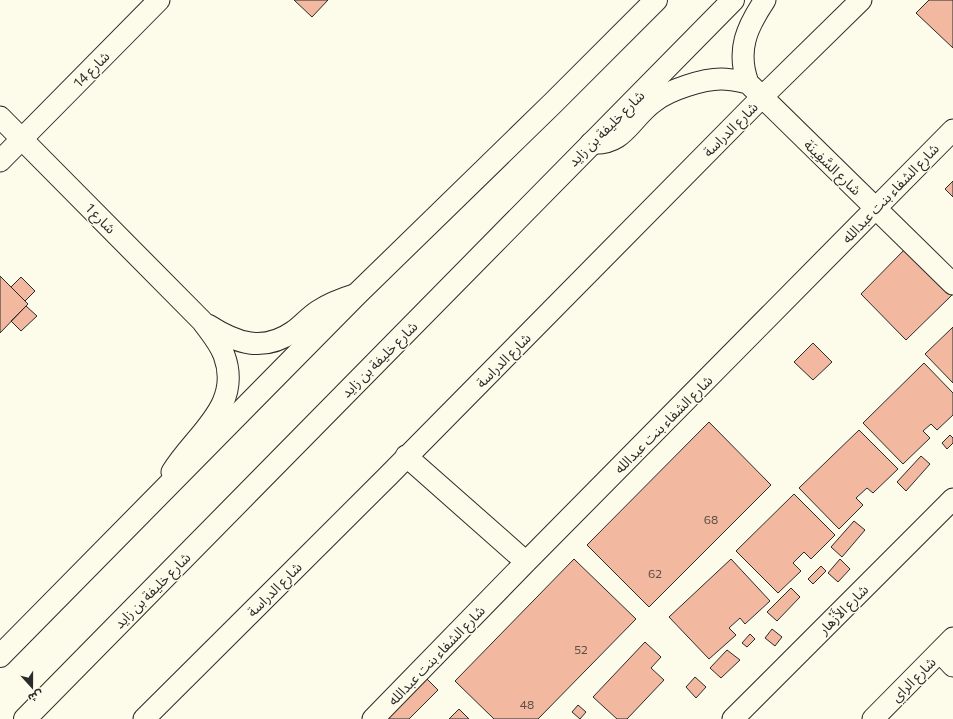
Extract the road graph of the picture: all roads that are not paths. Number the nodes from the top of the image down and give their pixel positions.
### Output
1 (159, 0) edge
2 (656, 0) edge
3 (733, 0) edge
4 (765, 0) edge
5 (861, 0) edge
6 (755, 90) junction
7 (0, 117) edge
8 (953, 130) edge
9 (23, 138) junction
10 (591, 143) junction
11 (0, 161) edge
12 (876, 208) junction
13 (953, 284) edge
14 (357, 294) junction
15 (202, 321) junction
16 (406, 456) junction
17 (160, 493) junction
18 (953, 499) edge
19 (526, 562) junction
20 (949, 652) edge
21 (0, 656) edge
22 (25, 719) edge
23 (144, 719) edge
24 (373, 719) edge
25 (733, 719) edge
26 (873, 719) edge

1 - 9 street, شارع 14
2 - 14 highway
3 - 10 highway, شارع خليفة بن زايد
4 - 6 street
5 - 6 street, شارع الدراسة
6 - 10 street
6 - 12 street, شارع السَّفِينَة
6 - 16 street, شارع الدراسة
7 - 9 street, شارع 1
8 - 12 street, شارع الشفاء بنت عبدالله
9 - 11 street
9 - 15 street, شارع 1
10 - 22 highway, شارع خليفة بن زايد
12 - 13 street, شارع السَّفِينَة
12 - 19 street, شارع الشفاء بنت عبدالله
14 - 15 street, شارع 1
14 - 17 highway
15 - 17 street, شارع 1
16 - 19 street
16 - 23 street, شارع الدراسة
17 - 21 highway
18 - 25 street, شارع الأَزْهار
19 - 24 street, شارع الشفاء بنت عبدالله
20 - 26 street, شارع الراي

